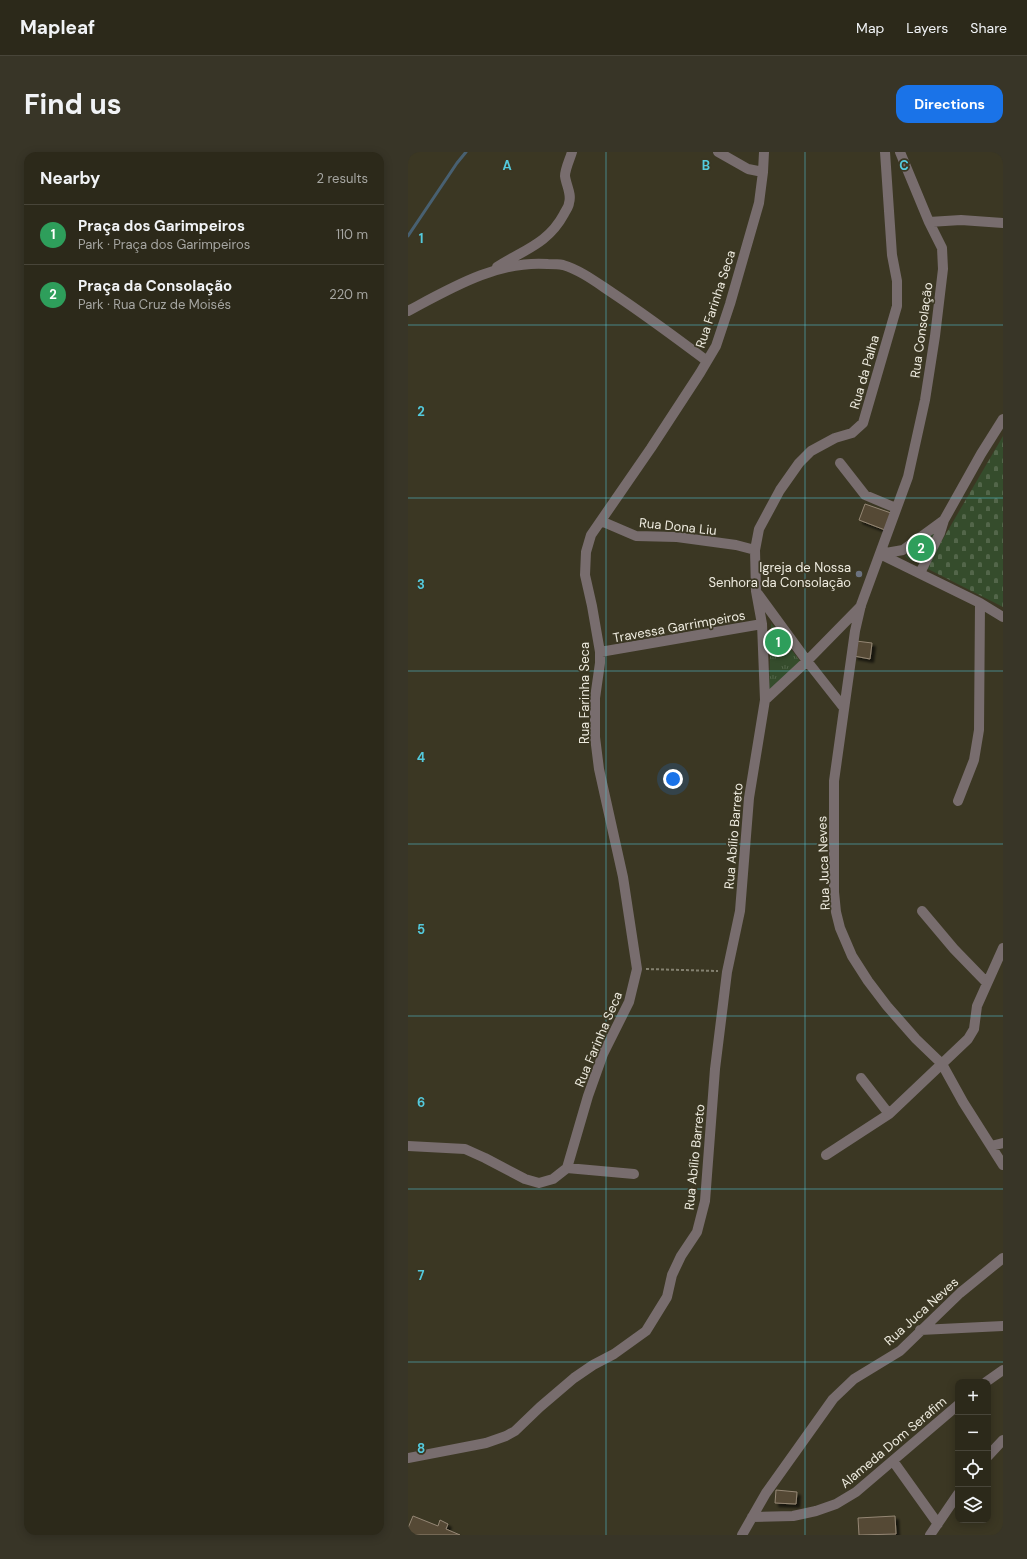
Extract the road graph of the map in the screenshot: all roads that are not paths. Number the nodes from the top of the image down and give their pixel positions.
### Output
1 (572, 152) edge
2 (718, 152) edge
3 (764, 152) edge
4 (885, 152) edge
5 (900, 152) edge
6 (764, 172) junction
7 (930, 222) junction
8 (1003, 224) edge
9 (490, 272) junction
10 (408, 311) edge
11 (707, 361) junction
12 (1003, 419) edge
13 (840, 463) dead end
14 (896, 508) junction
15 (944, 520) junction
16 (601, 521) junction
17 (755, 550) junction
18 (880, 554) junction
19 (920, 573) junction
20 (756, 591) junction
21 (980, 603) junction
22 (861, 605) junction
23 (1003, 616) edge
24 (762, 624) junction
25 (600, 652) junction
26 (807, 661) junction
27 (766, 700) junction
28 (844, 708) junction
29 (958, 801) dead end
30 (922, 911) dead end
31 (1003, 948) edge
32 (987, 983) junction
33 (942, 1064) junction
34 (861, 1078) dead end
35 (889, 1114) junction
36 (1003, 1143) edge
37 (408, 1146) edge
38 (991, 1146) junction
39 (826, 1155) dead end
40 (1003, 1165) edge
41 (567, 1168) junction
42 (634, 1174) dead end
43 (1003, 1258) edge
44 (1003, 1326) edge
45 (920, 1330) junction
46 (1003, 1370) edge
47 (990, 1379) edge
48 (955, 1408) edge
49 (1003, 1440) edge
50 (991, 1453) edge
51 (408, 1458) edge
52 (893, 1461) junction
53 (955, 1498) edge
54 (752, 1516) junction
55 (938, 1524) junction
56 (742, 1535) edge
57 (930, 1535) edge

1 - 9 street
2 - 6 street
3 - 6 street, Rua Farinha Seca
4 - 17 street, Rua da Palha
5 - 7 street, Rua Consolação
6 - 11 street, Rua Farinha Seca
7 - 8 street
7 - 14 street, Rua Consolação
9 - 10 street
9 - 11 street
11 - 16 street, Rua Farinha Seca
12 - 15 street
13 - 14 street
14 - 18 street, Rua Juca Neves
15 - 18 street
15 - 19 street
16 - 17 street, Rua Dona Liu
16 - 25 street, Rua Farinha Seca
17 - 20 street, Rua da Palha
18 - 19 street
18 - 22 street, Rua Juca Neves
19 - 21 street
20 - 24 street, Rua da Palha
20 - 26 street
21 - 23 street
21 - 29 street
22 - 26 street
22 - 28 street, Rua Juca Neves
24 - 25 street, Travessa Garrimpeiros
24 - 27 street, Rua Abílio Barreto
25 - 41 street, Rua Farinha Seca
26 - 27 street
26 - 28 street
27 - 51 street, Rua Abílio Barreto
28 - 33 street, Rua Juca Neves
30 - 32 street
31 - 32 street
32 - 33 street
33 - 35 street
33 - 38 street, Rua Juca Neves
34 - 35 street
35 - 39 street
36 - 38 street
37 - 41 street
38 - 40 street, Rua Juca Neves
41 - 42 street
43 - 45 street, Rua Juca Neves
44 - 45 street
45 - 54 street, Rua Juca Neves
46 - 47 street
48 - 52 street, Alameda Dom Serafim
49 - 50 street
52 - 54 street, Alameda Dom Serafim
52 - 55 street
53 - 55 street
54 - 56 street
55 - 57 street

